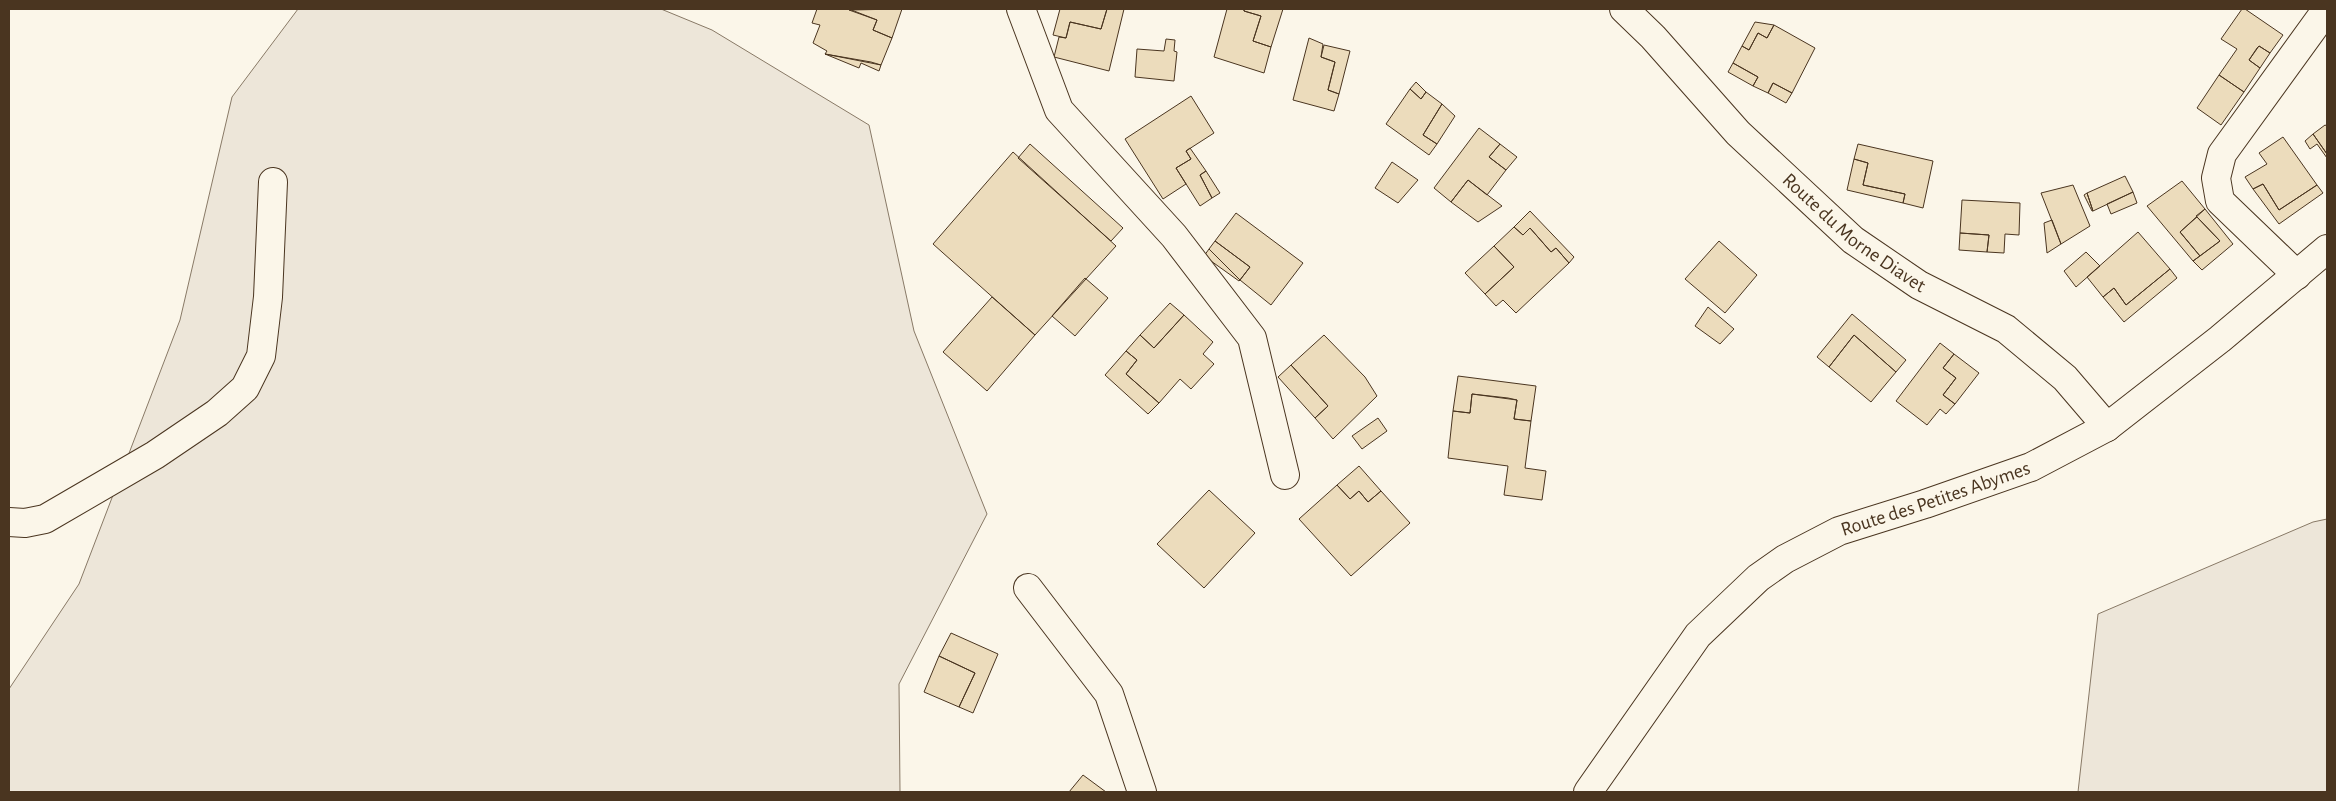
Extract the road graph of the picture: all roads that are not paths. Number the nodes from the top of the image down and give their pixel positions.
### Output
1 (1021, 9) edge
2 (1624, 9) edge
3 (2327, 9) edge
4 (273, 182) dead end
5 (2327, 249) edge
6 (2297, 275) junction
7 (2107, 427) junction
8 (1285, 474) dead end
9 (9, 522) edge
10 (1028, 588) dead end
11 (1142, 792) edge
12 (1588, 792) edge

1 - 8 street
2 - 7 street, Route du Morne Diavet
3 - 6 street
4 - 9 street
5 - 6 street, Route des Petites Abymes
6 - 7 street, Route des Petites Abymes
7 - 12 street, Route des Petites Abymes
10 - 11 street

